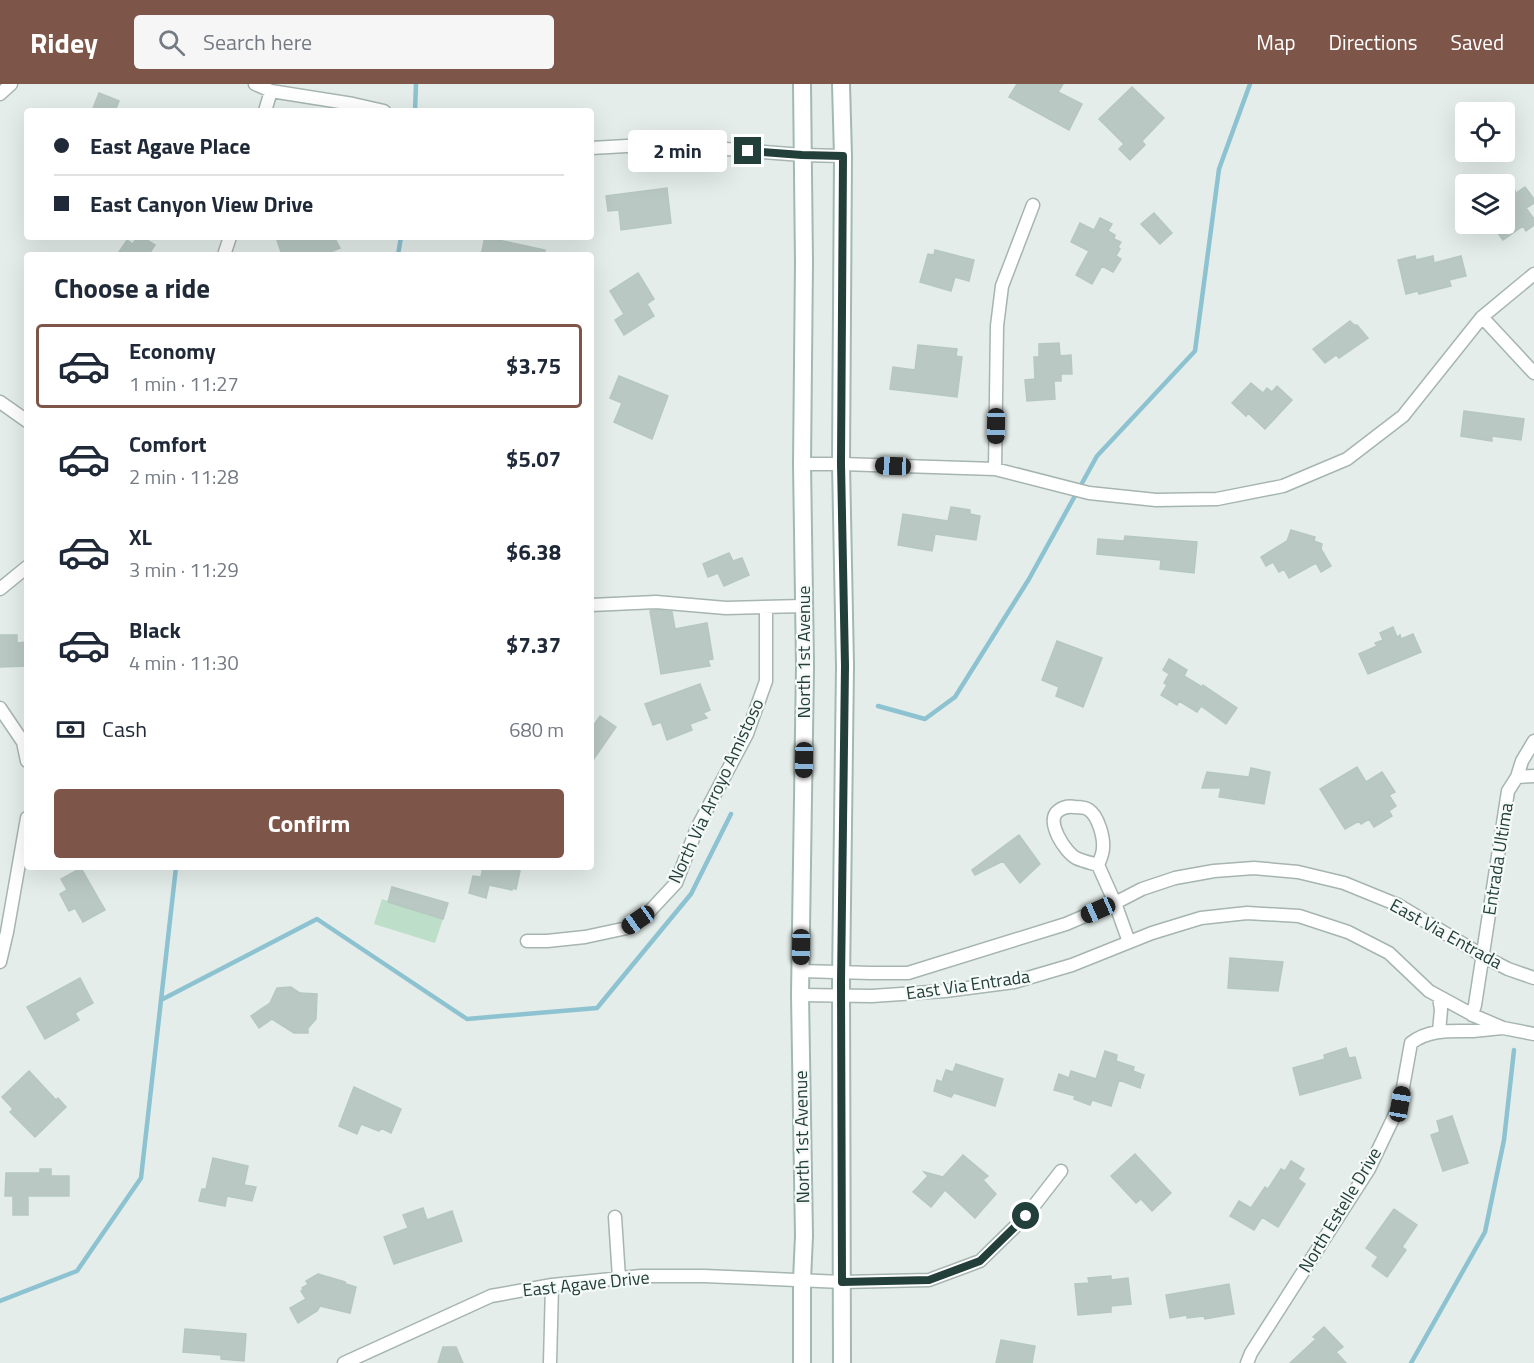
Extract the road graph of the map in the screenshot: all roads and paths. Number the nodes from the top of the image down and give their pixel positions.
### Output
1 (10, 84) edge
2 (255, 84) edge
3 (802, 84) edge
4 (841, 84) edge
5 (271, 90) junction
6 (0, 94) edge
7 (266, 108) edge
8 (371, 108) edge
9 (594, 148) edge
10 (802, 155) junction
11 (843, 156) junction
12 (1033, 205) dead end
13 (1534, 274) edge
14 (1482, 317) junction
15 (1534, 373) edge
16 (0, 402) edge
17 (24, 419) edge
18 (802, 464) junction
19 (841, 464) junction
20 (995, 470) junction
21 (24, 569) edge
22 (0, 589) edge
23 (594, 605) edge
24 (804, 606) junction
25 (766, 607) junction
26 (0, 708) edge
27 (1534, 741) edge
28 (24, 747) edge
29 (1534, 776) edge
30 (1517, 777) junction
31 (24, 835) edge
32 (1098, 865) junction
33 (1115, 903) junction
34 (527, 941) dead end
35 (1129, 942) junction
36 (1483, 956) junction
37 (0, 962) edge
38 (801, 971) junction
39 (842, 972) junction
40 (1534, 978) edge
41 (800, 995) junction
42 (842, 995) junction
43 (1439, 997) junction
44 (1472, 1015) junction
45 (1503, 1028) junction
46 (1439, 1031) junction
47 (1534, 1034) edge
48 (1062, 1171) dead end
49 (615, 1217) dead end
50 (620, 1278) junction
51 (802, 1280) junction
52 (842, 1282) junction
53 (552, 1285) junction
54 (344, 1363) edge
55 (550, 1363) edge
56 (802, 1363) edge
57 (842, 1363) edge
58 (1247, 1363) edge

1 - 6 street
2 - 5 street
3 - 10 main road, North 1st Avenue
4 - 11 main road
5 - 7 street
5 - 8 street
9 - 10 street
10 - 11 street
10 - 18 main road, North 1st Avenue
11 - 19 main road
12 - 20 street
13 - 14 street
14 - 15 street
14 - 20 street
16 - 17 street
18 - 19 street
18 - 24 main road, North 1st Avenue
19 - 20 street
19 - 39 main road
21 - 22 street
23 - 25 street
24 - 25 street
24 - 38 main road, North 1st Avenue
25 - 34 street, North Via Arroyo Amistoso
26 - 28 street
27 - 30 street, Entrada Ultima
29 - 30 street
30 - 36 street, Entrada Ultima
31 - 37 street
32 - 32 street
32 - 33 street
33 - 35 street
33 - 36 street, East Via Entrada
33 - 39 street, East Via Entrada
35 - 42 street, East Via Entrada
35 - 43 street, East Via Entrada
36 - 40 street, East Via Entrada
36 - 44 street, Entrada Ultima
38 - 39 street, East Via Entrada
38 - 41 main road, North 1st Avenue
39 - 42 main road
41 - 42 street, East Via Entrada
41 - 51 main road, North 1st Avenue
42 - 52 main road
43 - 44 street, East Via Entrada
43 - 46 street
44 - 45 street, East Via Entrada
45 - 46 street, North Estelle Drive
45 - 47 street, East Via Entrada
46 - 58 street, North Estelle Drive
48 - 52 street, East Agave Drive
49 - 50 street
50 - 51 street, East Agave Drive
50 - 53 street, East Agave Drive
51 - 52 street, East Agave Drive
51 - 56 main road, North 1st Avenue
52 - 57 main road
53 - 54 street, East Agave Drive
53 - 55 street

